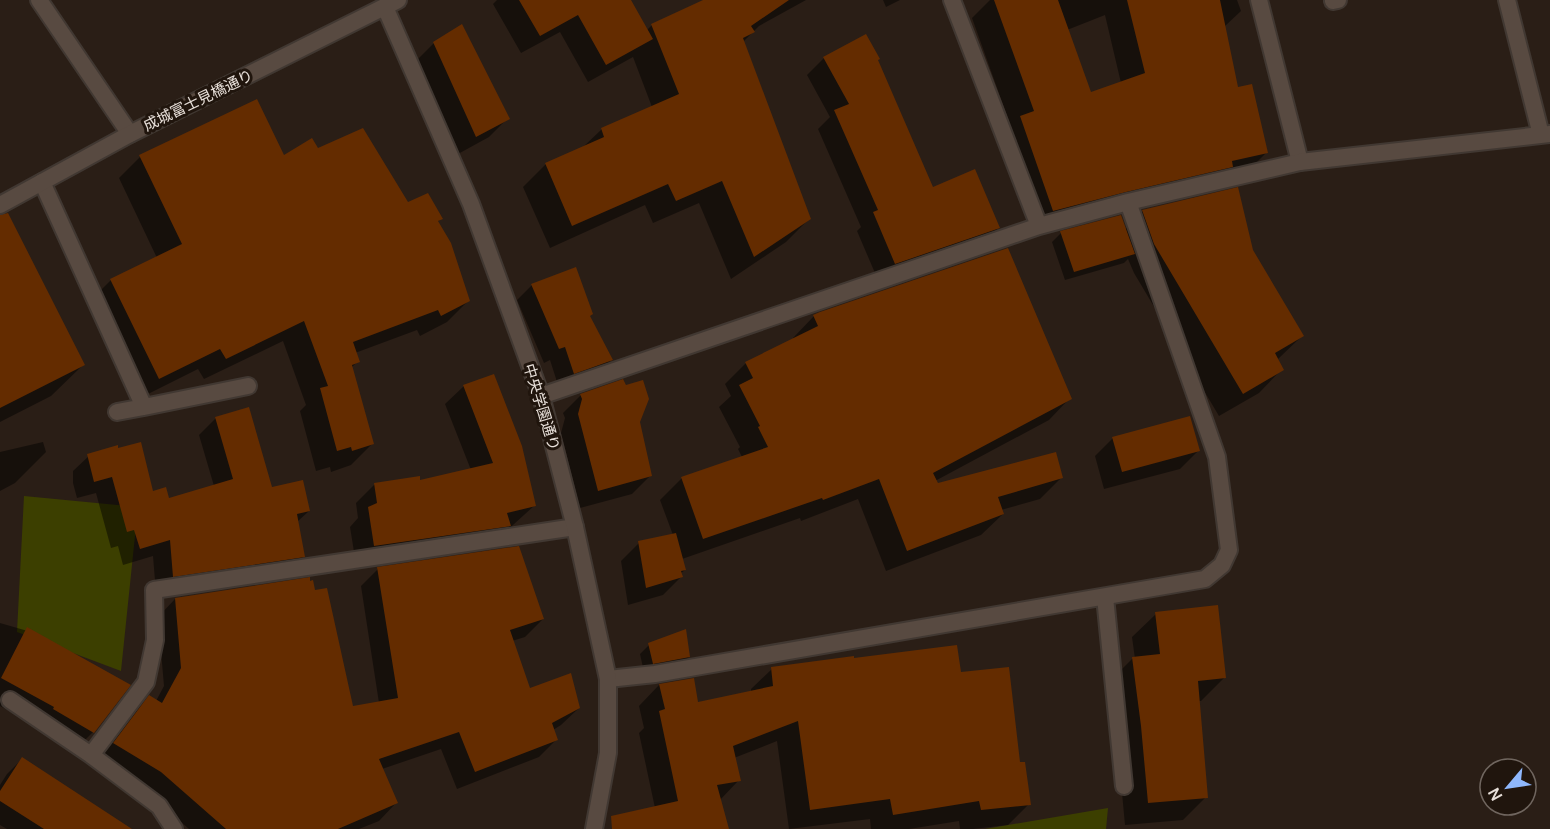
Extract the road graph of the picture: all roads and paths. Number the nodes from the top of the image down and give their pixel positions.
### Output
1 (39, 0) edge
2 (952, 0) edge
3 (1259, 0) edge
4 (1507, 0) edge
5 (392, 3) edge
6 (130, 134) junction
7 (1546, 135) edge
8 (1300, 162) junction
9 (42, 182) junction
10 (1128, 202) junction
11 (0, 205) edge
12 (1039, 226) junction
13 (248, 386) dead end
14 (541, 396) junction
15 (144, 407) junction
16 (117, 412) dead end
17 (575, 527) junction
18 (1106, 597) junction
19 (608, 679) junction
20 (10, 700) dead end
21 (91, 755) junction
22 (1124, 786) dead end
23 (174, 829) edge
24 (594, 829) edge

1 - 6 street
2 - 12 street
3 - 8 street
4 - 7 street
5 - 6 street, 成城富士見橋通り
5 - 14 street, 中央学園通り
6 - 9 street, 成城富士見橋通り
7 - 8 street
8 - 10 street
9 - 11 street, 成城富士見橋通り
9 - 15 street
10 - 12 street
10 - 18 street
12 - 14 street
13 - 15 street
14 - 17 street, 中央学園通り
15 - 16 street
17 - 19 street, 中央学園通り
17 - 21 street
18 - 19 street
18 - 22 street
19 - 24 street, 中央学園通り
20 - 21 street
21 - 23 street

